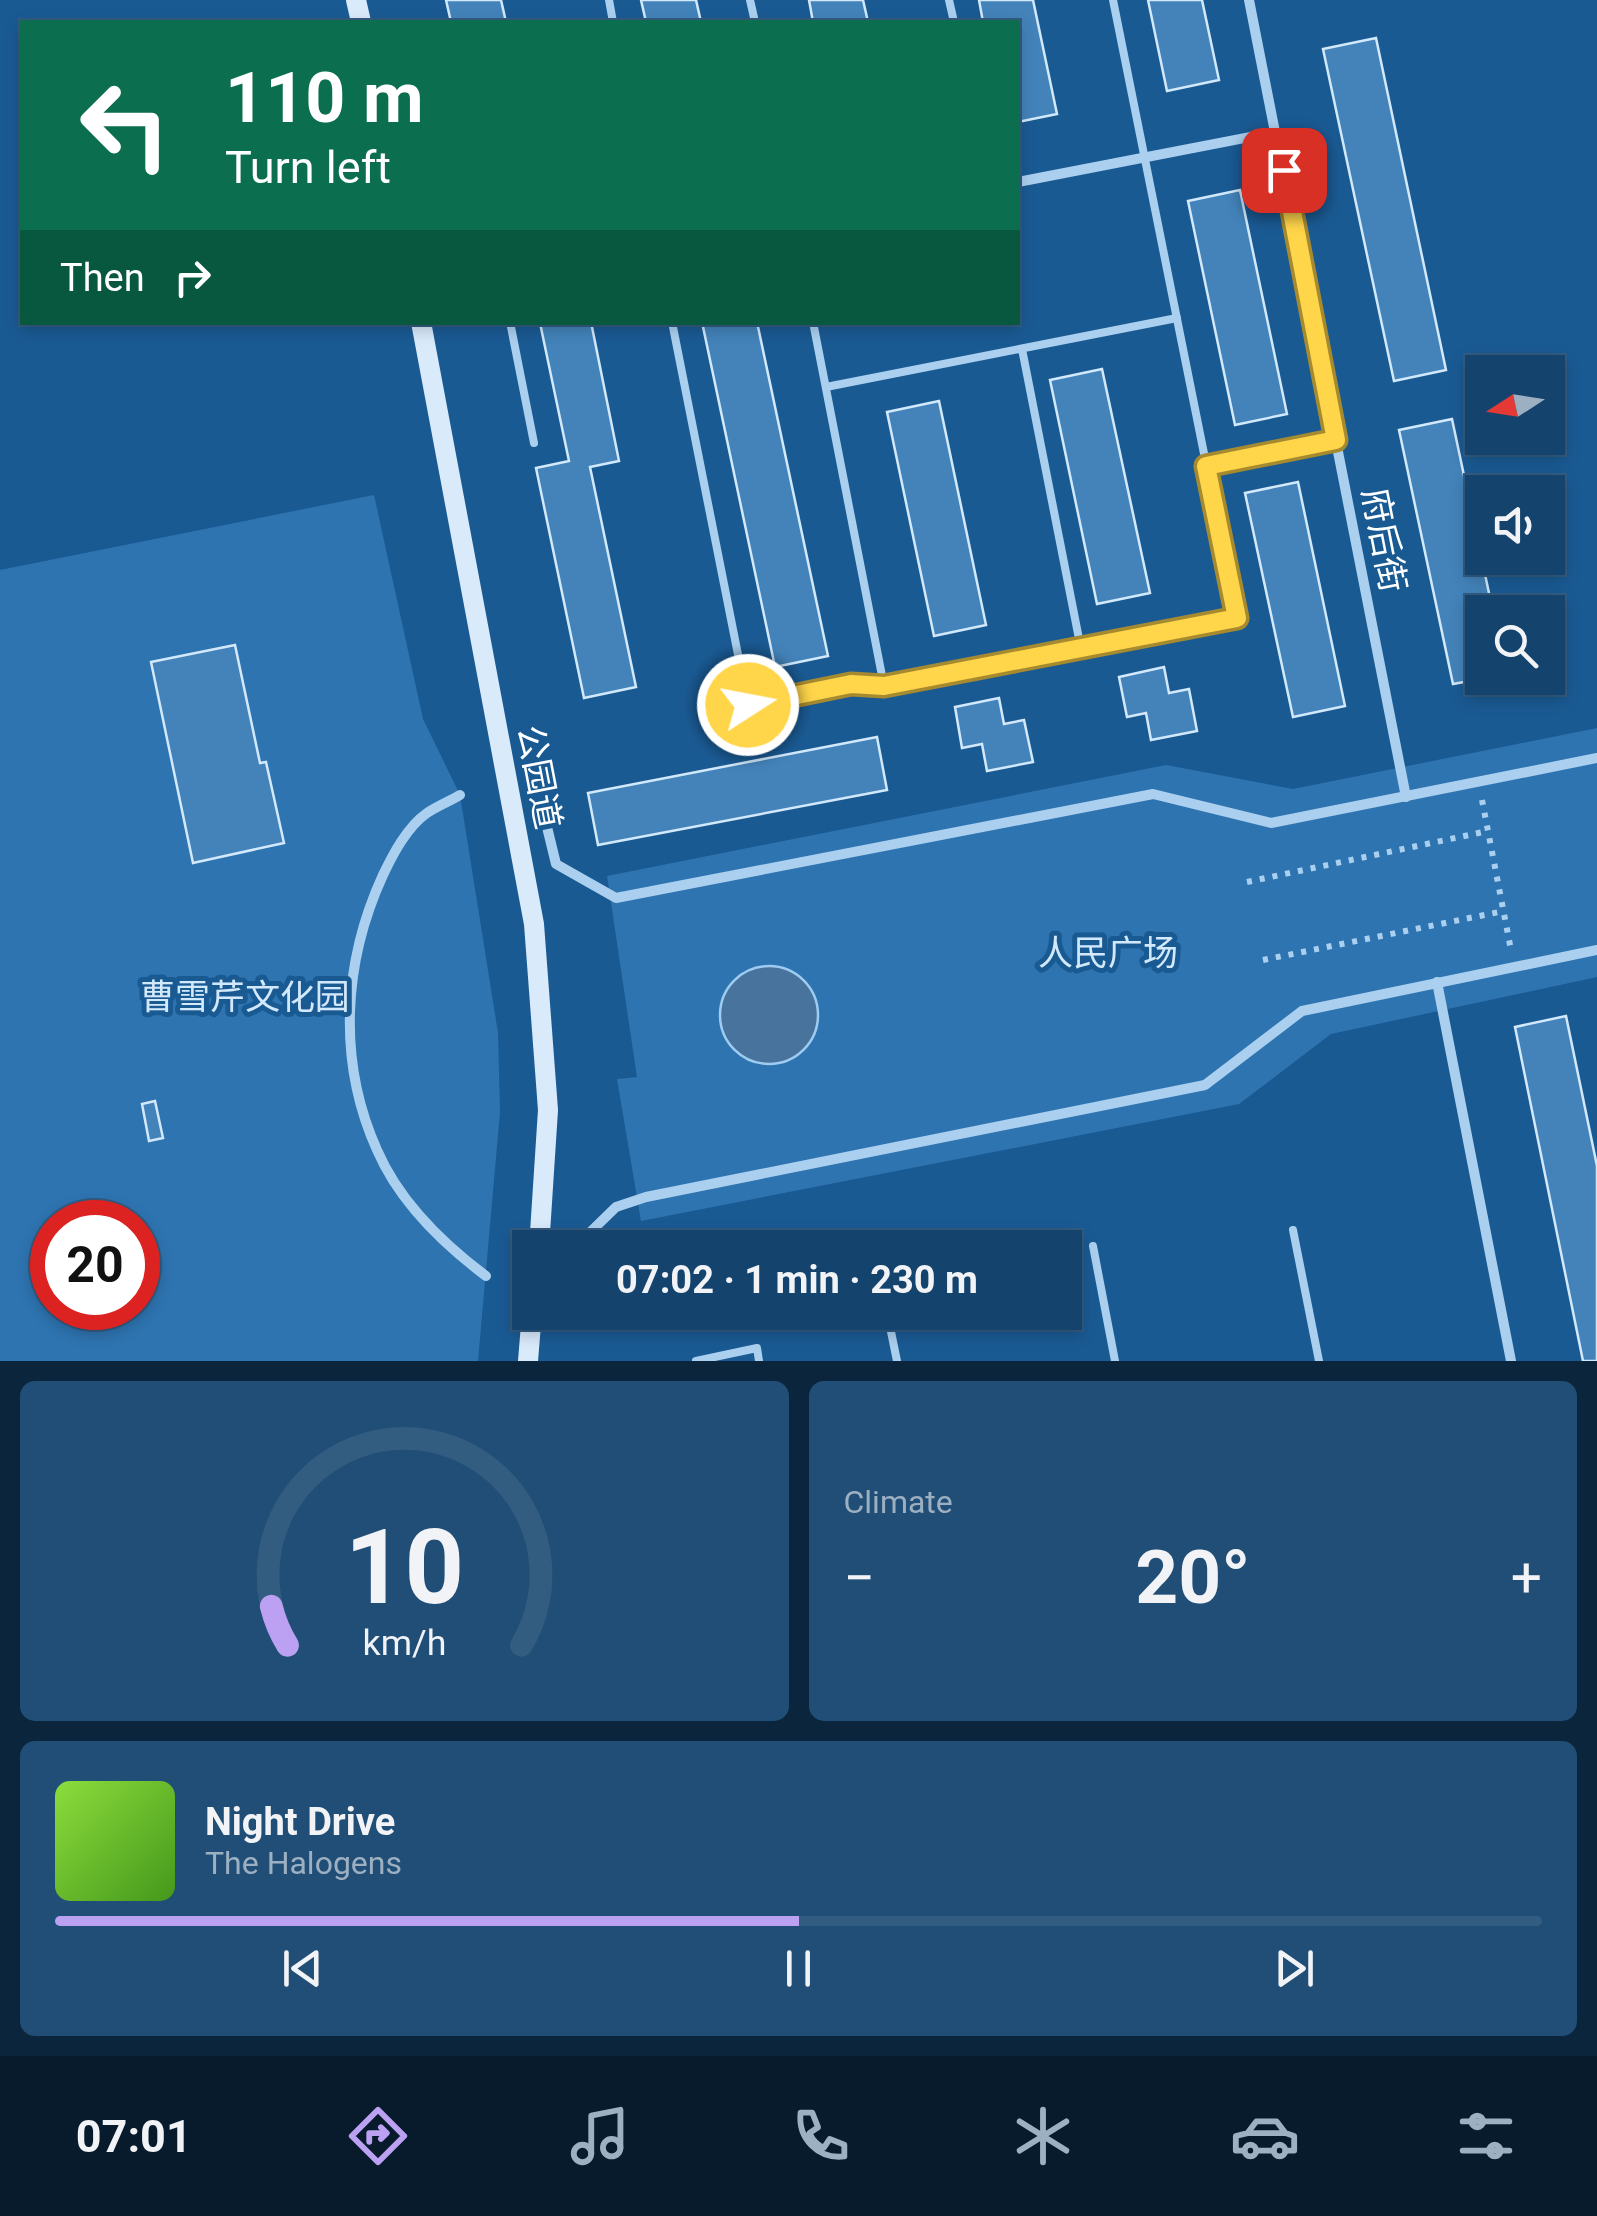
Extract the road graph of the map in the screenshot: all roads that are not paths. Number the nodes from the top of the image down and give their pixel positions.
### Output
1 (1113, 0) edge
2 (1249, 0) edge
3 (1276, 132) junction
4 (1145, 159) junction
5 (1020, 182) edge
6 (1176, 318) junction
7 (422, 325) edge
8 (511, 325) edge
9 (673, 325) edge
10 (814, 325) edge
11 (1022, 348) junction
12 (826, 387) junction
13 (1336, 440) junction
14 (534, 443) dead end
15 (1206, 466) junction
16 (1081, 648) junction
17 (884, 686) junction
18 (1597, 758) edge
19 (537, 786) dead end
20 (460, 795) dead end
21 (1406, 798) junction
22 (1597, 950) edge
23 (1437, 982) junction
24 (540, 1230) edge
25 (592, 1230) edge
26 (1293, 1230) dead end
27 (1092, 1246) dead end
28 (486, 1276) dead end
29 (531, 1330) edge
30 (891, 1330) edge
31 (528, 1361) edge
32 (696, 1361) edge
33 (760, 1361) edge
34 (897, 1361) edge
35 (1115, 1361) edge
36 (1318, 1361) edge
37 (1512, 1361) edge

1 - 4 lane
2 - 3 street, 府后街
3 - 4 street
3 - 13 street, 府后街
4 - 5 street
4 - 6 lane
6 - 11 lane
6 - 15 lane
7 - 24 main road, 公园道
8 - 14 lane
9 - 17 lane
10 - 12 lane
11 - 12 lane
11 - 16 lane
12 - 17 lane
13 - 15 lane
13 - 21 street, 府后街
15 - 16 lane
16 - 17 lane
18 - 21 street
19 - 21 street
20 - 28 street
22 - 23 street
23 - 25 street
23 - 37 street
26 - 36 lane
27 - 35 lane
29 - 31 main road
30 - 34 lane
32 - 33 lane

